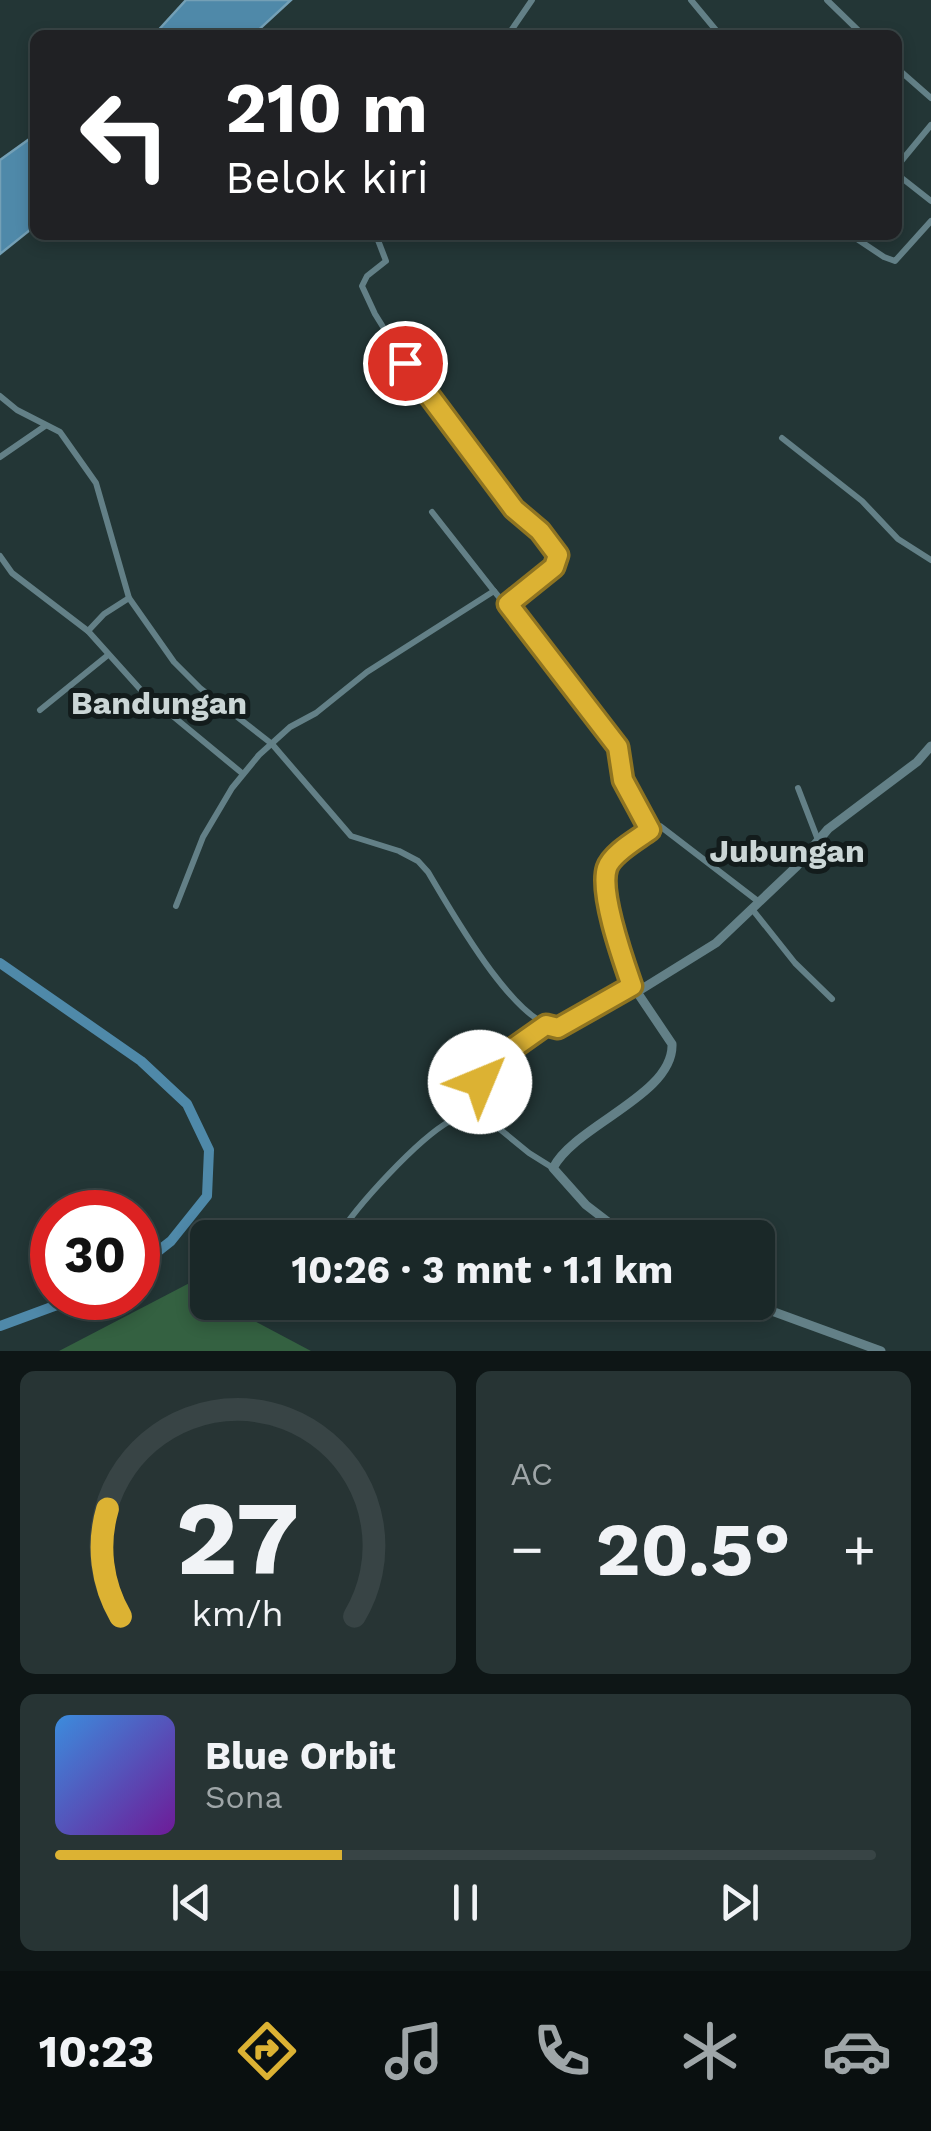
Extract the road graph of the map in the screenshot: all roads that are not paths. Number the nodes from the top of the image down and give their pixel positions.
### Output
1 (532, 0) edge
2 (691, 0) edge
3 (827, 0) edge
4 (511, 30) edge
5 (716, 30) edge
6 (858, 30) edge
7 (902, 73) edge
8 (931, 98) edge
9 (931, 125) edge
10 (902, 160) edge
11 (902, 178) edge
12 (931, 201) edge
13 (931, 221) edge
14 (378, 240) edge
15 (858, 240) edge
16 (0, 396) edge
17 (45, 426) junction
18 (782, 438) dead end
19 (0, 457) edge
20 (432, 512) dead end
21 (0, 556) edge
22 (931, 560) edge
23 (494, 591) junction
24 (130, 598) junction
25 (508, 604) junction
26 (88, 631) junction
27 (108, 654) junction
28 (40, 710) dead end
29 (272, 744) junction
30 (931, 746) edge
31 (243, 774) junction
32 (798, 788) dead end
33 (650, 830) junction
34 (818, 840) junction
35 (176, 906) dead end
36 (755, 906) junction
37 (635, 989) junction
38 (832, 998) dead end
39 (546, 1025) junction
40 (480, 1113) junction
41 (553, 1168) junction
42 (347, 1220) edge
43 (606, 1220) edge
44 (775, 1312) edge
45 (880, 1351) edge

1 - 4 street
2 - 5 street
3 - 6 street
7 - 8 street
9 - 10 street
11 - 12 street
13 - 15 street
14 - 25 street
16 - 17 street
17 - 19 street
17 - 24 street
18 - 22 street
20 - 23 street
21 - 26 street
23 - 25 street
23 - 29 street
24 - 26 street
24 - 29 street
25 - 33 street
26 - 27 street
27 - 28 street
27 - 31 street
29 - 31 street
29 - 39 street
30 - 34 street
31 - 35 street
32 - 34 street
33 - 36 street
33 - 37 street
34 - 36 street
36 - 37 street
36 - 38 street
37 - 39 street
37 - 41 street
39 - 40 street
40 - 41 street
40 - 42 street
41 - 43 street
44 - 45 street

